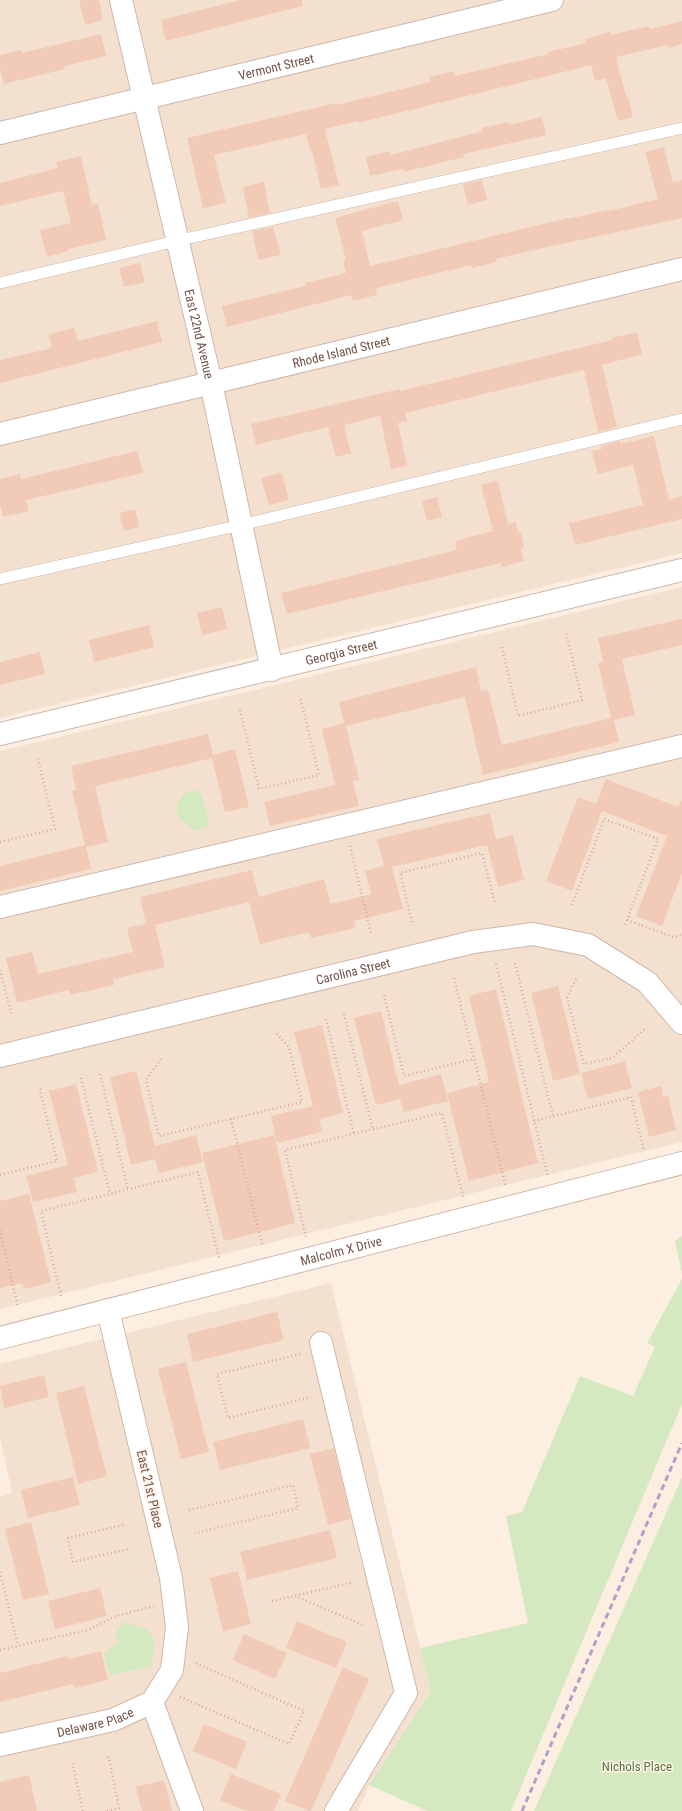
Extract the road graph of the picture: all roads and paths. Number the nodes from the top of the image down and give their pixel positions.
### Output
1 (121, 0) edge
2 (552, 0) edge
3 (144, 98) junction
4 (682, 128) edge
5 (0, 133) edge
6 (176, 241) junction
7 (682, 269) edge
8 (0, 283) edge
9 (211, 383) junction
10 (682, 419) edge
11 (0, 434) edge
12 (241, 525) junction
13 (682, 570) edge
14 (0, 579) edge
15 (566, 632) dead end
16 (502, 647) dead end
17 (272, 670) junction
18 (300, 696) dead end
19 (240, 710) dead end
20 (0, 734) edge
21 (682, 746) edge
22 (38, 759) dead end
23 (344, 825) junction
24 (0, 842) edge
25 (495, 904) dead end
26 (572, 905) dead end
27 (0, 907) edge
28 (627, 920) junction
29 (412, 922) dead end
30 (625, 925) dead end
31 (371, 933) dead end
32 (682, 935) edge
33 (515, 963) dead end
34 (496, 964) dead end
35 (0, 970) edge
36 (454, 978) dead end
37 (576, 979) dead end
38 (384, 995) dead end
39 (344, 1014) dead end
40 (12, 1016) dead end
41 (326, 1019) dead end
42 (682, 1023) edge
43 (645, 1029) dead end
44 (276, 1031) dead end
45 (0, 1056) edge
46 (161, 1059) dead end
47 (474, 1059) junction
48 (100, 1074) dead end
49 (82, 1078) dead end
50 (43, 1087) dead end
51 (552, 1116) junction
52 (231, 1119) junction
53 (534, 1120) junction
54 (373, 1130) junction
55 (354, 1134) junction
56 (644, 1153) dead end
57 (682, 1163) edge
58 (0, 1175) edge
59 (548, 1177) dead end
60 (506, 1188) dead end
61 (128, 1190) junction
62 (110, 1194) junction
63 (463, 1198) dead end
64 (0, 1230) edge
65 (306, 1237) dead end
66 (263, 1247) dead end
67 (219, 1258) dead end
68 (61, 1296) dead end
69 (18, 1307) dead end
70 (108, 1310) junction
71 (0, 1338) edge
72 (321, 1343) dead end
73 (300, 1354) dead end
74 (311, 1397) dead end
75 (189, 1510) dead end
76 (124, 1525) dead end
77 (195, 1533) dead end
78 (129, 1549) dead end
79 (0, 1572) edge
80 (354, 1582) dead end
81 (295, 1596) junction
82 (272, 1601) dead end
83 (156, 1605) dead end
84 (363, 1625) dead end
85 (18, 1646) junction
86 (0, 1650) edge
87 (181, 1666) junction
88 (176, 1695) dead end
89 (152, 1702) junction
90 (0, 1745) edge
91 (108, 1754) dead end
92 (74, 1763) dead end
93 (83, 1811) edge
94 (107, 1811) edge
95 (192, 1811) edge
96 (336, 1811) edge

1 - 3 street, East 22nd Avenue
2 - 3 street, Vermont Street
3 - 5 street, Vermont Street
3 - 6 street, East 22nd Avenue
4 - 6 lane
6 - 8 lane
6 - 9 street, East 22nd Avenue
7 - 9 street, Rhode Island Street
9 - 11 street, Rhode Island Street
9 - 12 street, East 22nd Avenue
10 - 12 lane
12 - 14 lane
12 - 17 street, East 22nd Avenue
13 - 17 street, Georgia Street
15 - 16 path
17 - 20 street, Georgia Street
18 - 19 path
21 - 23 street
22 - 24 path
23 - 27 street
23 - 31 path
25 - 29 path
26 - 28 path
28 - 30 path
28 - 32 path
33 - 51 path
34 - 53 path
35 - 40 path
36 - 47 path
37 - 43 path
38 - 47 path
39 - 54 path
41 - 55 path
42 - 45 street, Carolina Street
44 - 52 path
46 - 52 path
47 - 60 path
48 - 61 path
49 - 62 path
50 - 58 path
51 - 53 path
51 - 56 path
52 - 66 path
53 - 59 path
54 - 55 path
54 - 63 path
55 - 65 path
57 - 70 street, Malcolm X Drive
61 - 62 path
61 - 67 path
62 - 68 path
64 - 69 path
70 - 71 street, Malcolm X Drive
70 - 87 street, East 21st Place
72 - 96 street
73 - 74 path
75 - 77 path
76 - 78 path
79 - 85 path
80 - 81 path
81 - 82 path
81 - 84 path
83 - 85 path
85 - 86 path
87 - 88 path
87 - 89 street
89 - 90 street, Delaware Place
89 - 95 street
91 - 94 path
92 - 93 path

